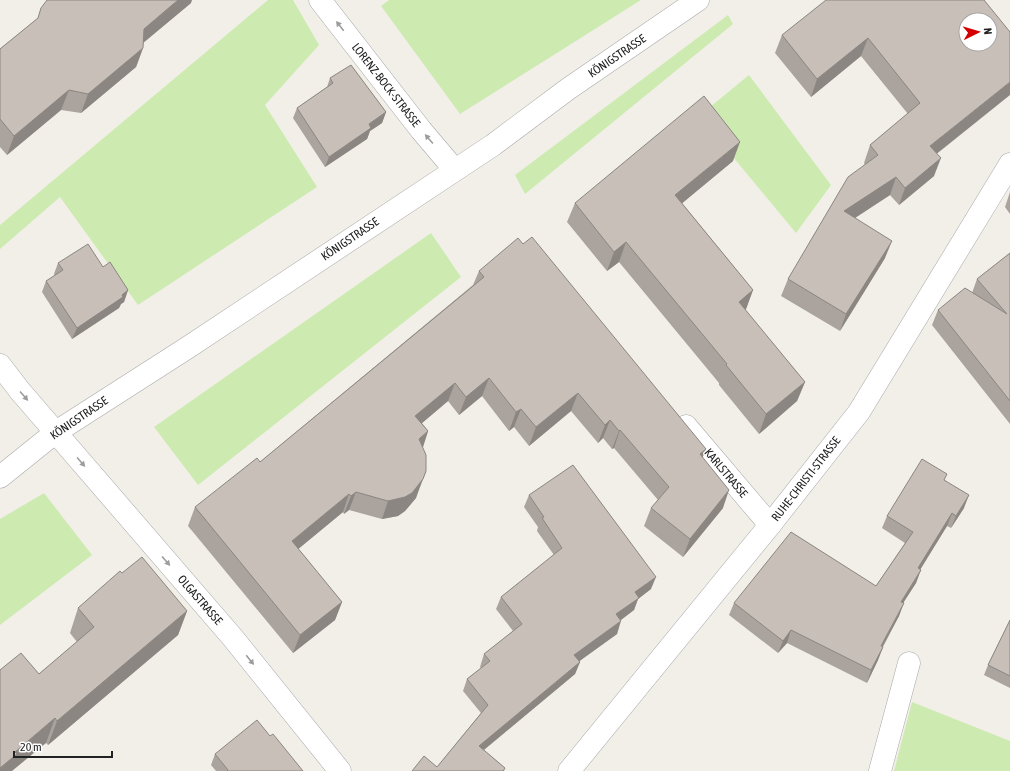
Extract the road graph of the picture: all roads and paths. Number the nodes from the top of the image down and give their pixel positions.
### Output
1 (320, 0) edge
2 (698, 0) edge
3 (1010, 164) edge
4 (454, 169) junction
5 (0, 365) edge
6 (672, 409) edge
7 (56, 432) junction
8 (0, 477) edge
9 (770, 525) junction
10 (909, 663) dead end
11 (340, 771) edge
12 (569, 771) edge
13 (880, 771) edge

4 -> 1 street, LORENZ-BOCK-STRASSE
2 - 4 street, KÖNIGSTRASSE
3 - 9 street, RUHE-CHRISTI-STRASSE
4 - 7 street, KÖNIGSTRASSE
5 -> 7 street, OLGASTRASSE
6 - 9 street, KARLSTRASSE
7 - 8 street, KÖNIGSTRASSE
7 -> 11 street, OLGASTRASSE
9 - 12 street, RUHE-CHRISTI-STRASSE
10 - 13 street

